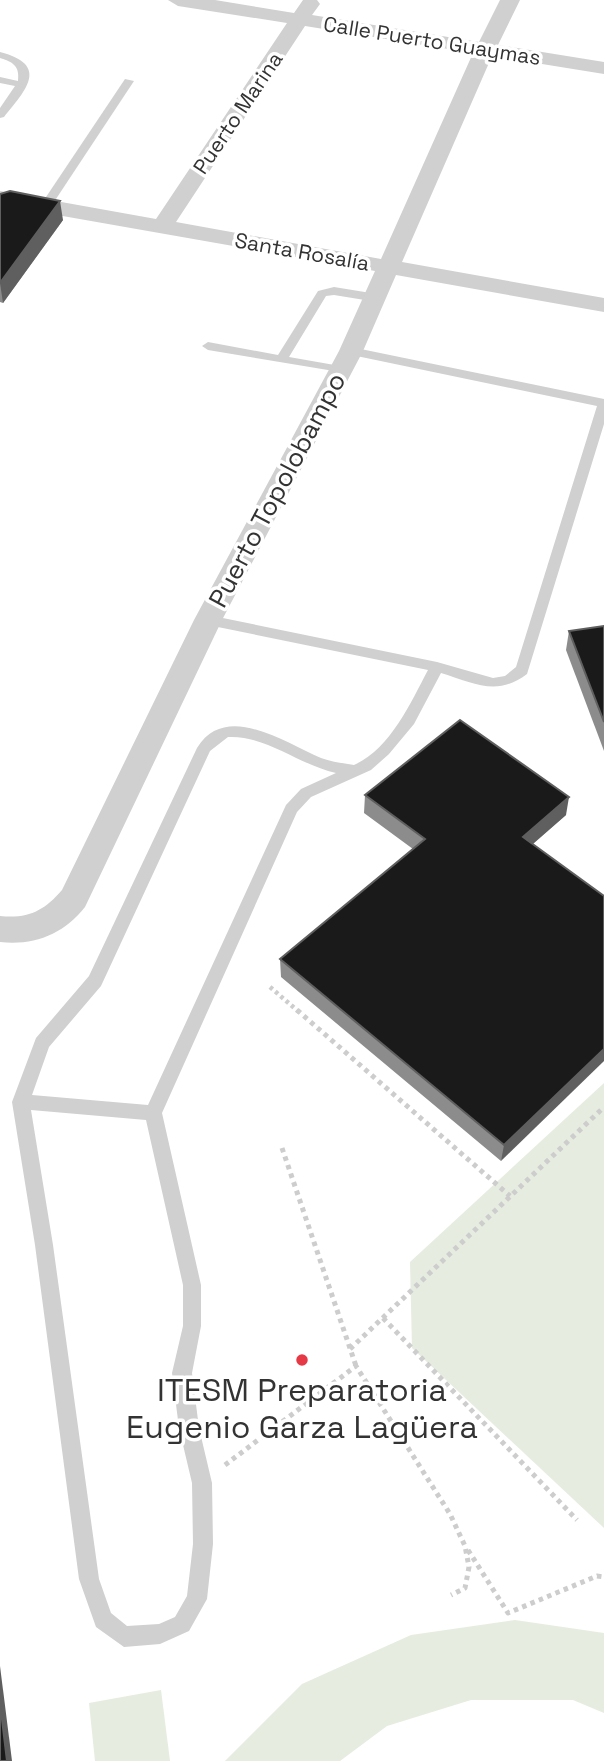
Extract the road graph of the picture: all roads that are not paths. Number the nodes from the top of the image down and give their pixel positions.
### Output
1 (178, 0) edge
2 (313, 0) edge
3 (510, 0) edge
4 (301, 19) junction
5 (485, 50) junction
6 (0, 55) edge
7 (604, 68) edge
8 (0, 80) edge
9 (129, 81) dead end
10 (24, 85) junction
11 (0, 116) edge
12 (0, 198) edge
13 (46, 206) junction
14 (162, 226) junction
15 (389, 268) junction
16 (377, 298) junction
17 (604, 305) edge
18 (208, 346) dead end
19 (282, 359) junction
20 (347, 360) junction
21 (604, 403) edge
22 (208, 620) junction
23 (437, 667) junction
24 (354, 771) junction
25 (0, 929) edge
26 (22, 1102) junction
27 (153, 1113) junction

1 - 4 street, Calle Puerto Guaymas
2 - 4 street, Puerto Marina
3 - 5 street, Puerto Topolobampo
4 - 5 street, Calle Puerto Guaymas
4 - 14 street, Puerto Marina
5 - 7 street, Calle Puerto Guaymas
5 - 15 street, Puerto Topolobampo
6 - 10 lane
8 - 10 lane
9 - 13 lane
10 - 11 lane
12 - 13 street, Santa Rosalía
13 - 14 street, Santa Rosalía
14 - 15 street, Santa Rosalía
15 - 16 street, Puerto Topolobampo
15 - 17 street, Santa Rosalía
16 - 19 lane
16 - 20 street, Puerto Topolobampo
18 - 19 lane
19 - 20 lane
20 - 21 lane
20 - 22 street, Puerto Topolobampo
21 - 23 lane
22 - 23 lane
22 - 25 street, Puerto Topolobampo
23 - 24 lane
24 - 26 lane
24 - 27 lane
26 - 27 lane
26 - 27 lane

